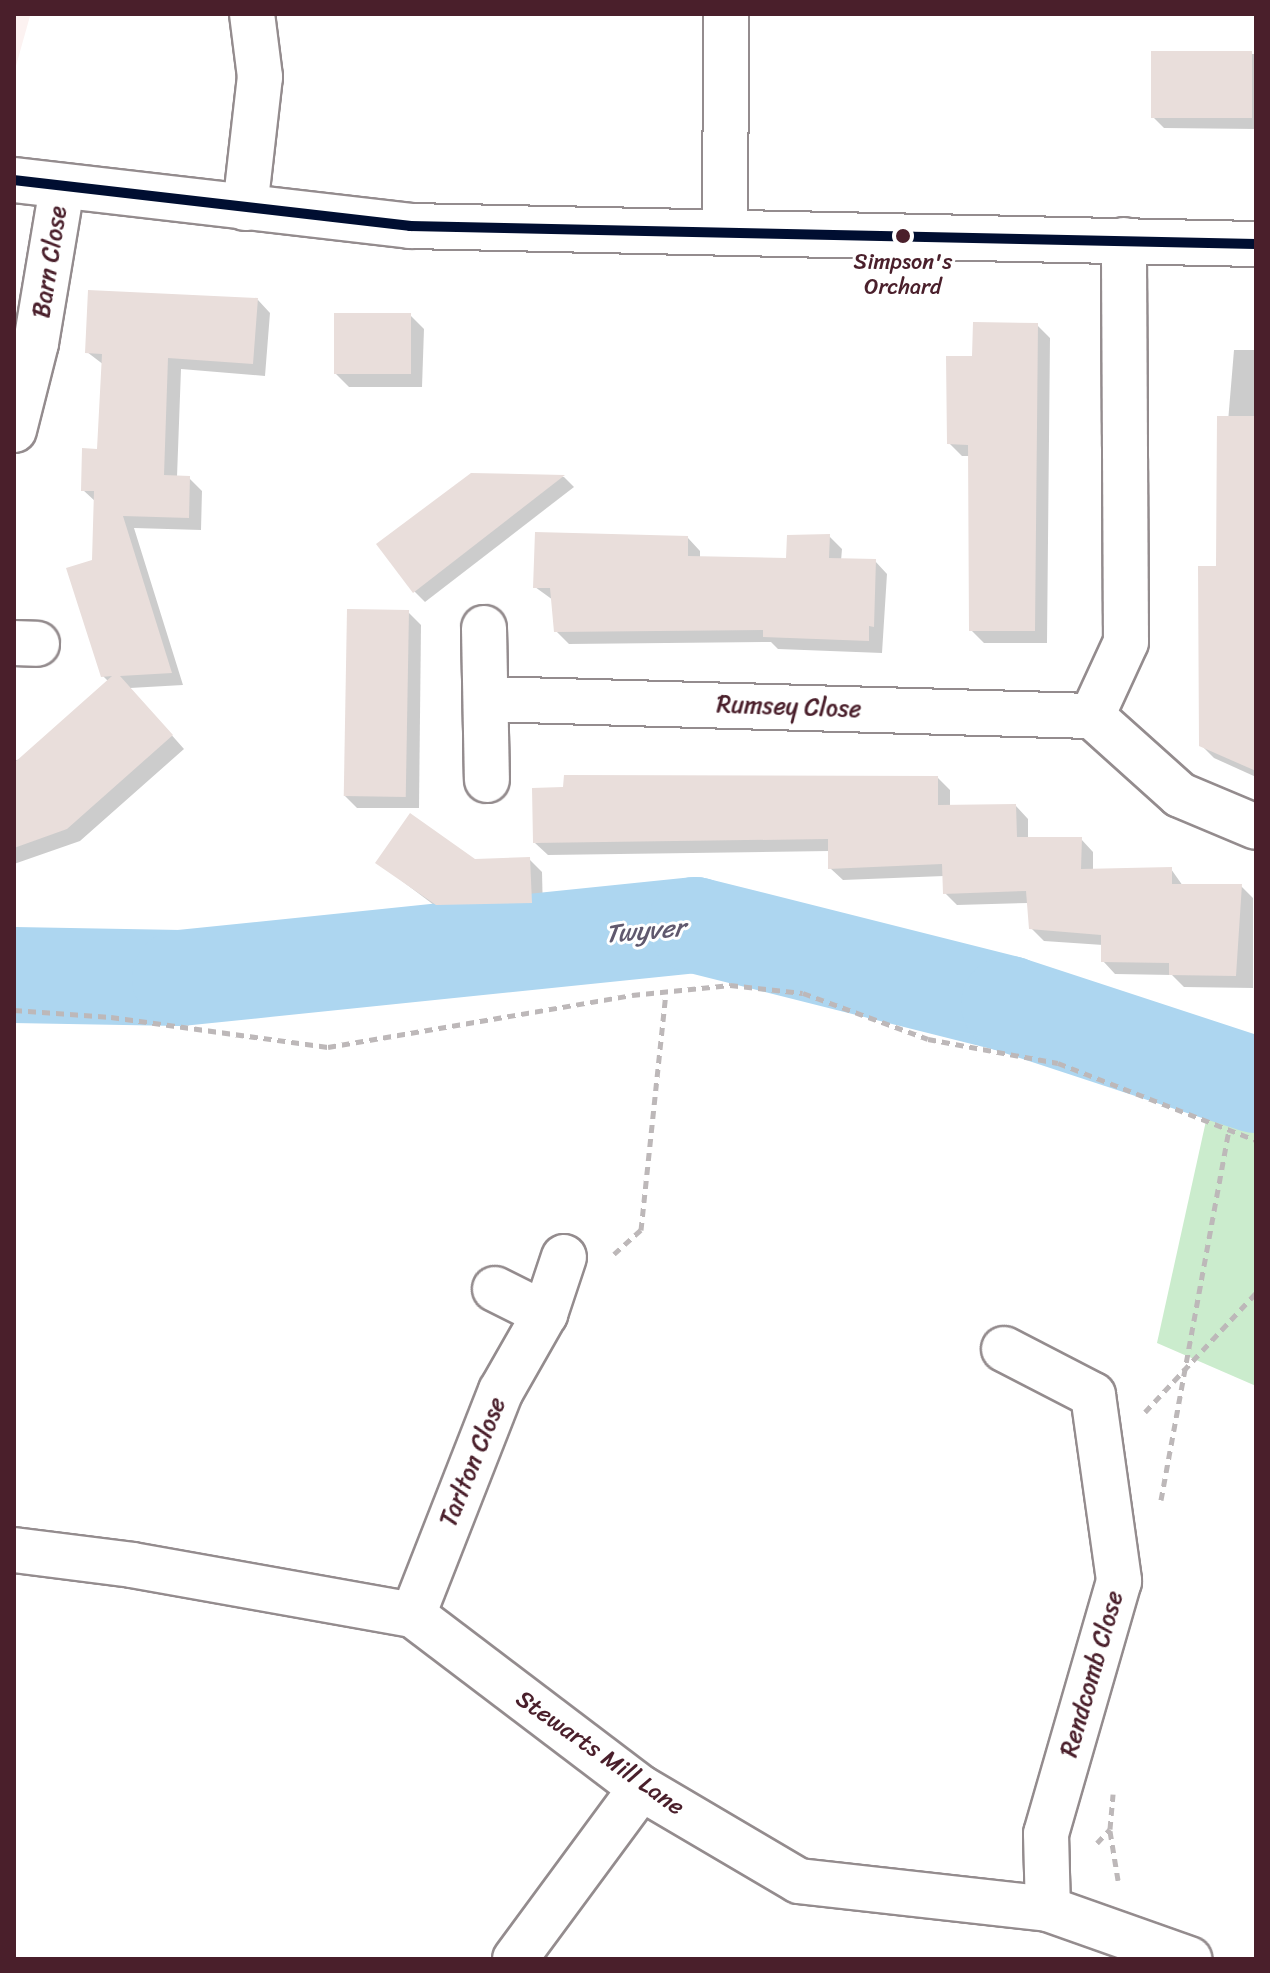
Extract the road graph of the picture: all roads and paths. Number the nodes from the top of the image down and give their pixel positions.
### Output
1 (252, 14) edge
2 (726, 14) edge
3 (14, 180) edge
4 (62, 188) junction
5 (245, 208) junction
6 (725, 231) junction
7 (1124, 240) junction
8 (1256, 244) edge
9 (14, 430) edge
10 (484, 628) dead end
11 (486, 699) junction
12 (1092, 716) junction
13 (487, 780) dead end
14 (1256, 827) edge
15 (666, 993) junction
16 (14, 1010) edge
17 (1256, 1140) edge
18 (585, 1260) joint
19 (495, 1289) dead end
20 (1256, 1293) edge
21 (545, 1314) junction
22 (1004, 1349) dead end
23 (1101, 1437) junction
24 (14, 1550) edge
25 (413, 1615) junction
26 (641, 1788) junction
27 (1048, 1909) junction
28 (515, 1959) edge
29 (1189, 1959) edge

1 - 5 street
2 - 6 street
3 - 4 street
4 - 5 street
4 - 9 street, Barn Close
5 - 6 street
6 - 7 street
7 - 8 street
7 - 12 street
10 - 11 street
11 - 12 street, Rumsey Close
11 - 13 street
12 - 14 street
15 - 16 path
15 - 17 path
15 - 18 path
18 - 21 street, Tarlton Close
19 - 21 street
20 - 23 path
21 - 25 street, Tarlton Close
22 - 23 street, Rendcomb Close
23 - 27 street, Rendcomb Close
24 - 25 street, Stewarts Mill Lane
25 - 26 street, Stewarts Mill Lane
26 - 27 street, Stewarts Mill Lane
26 - 28 street
27 - 29 street, Stewarts Mill Lane

